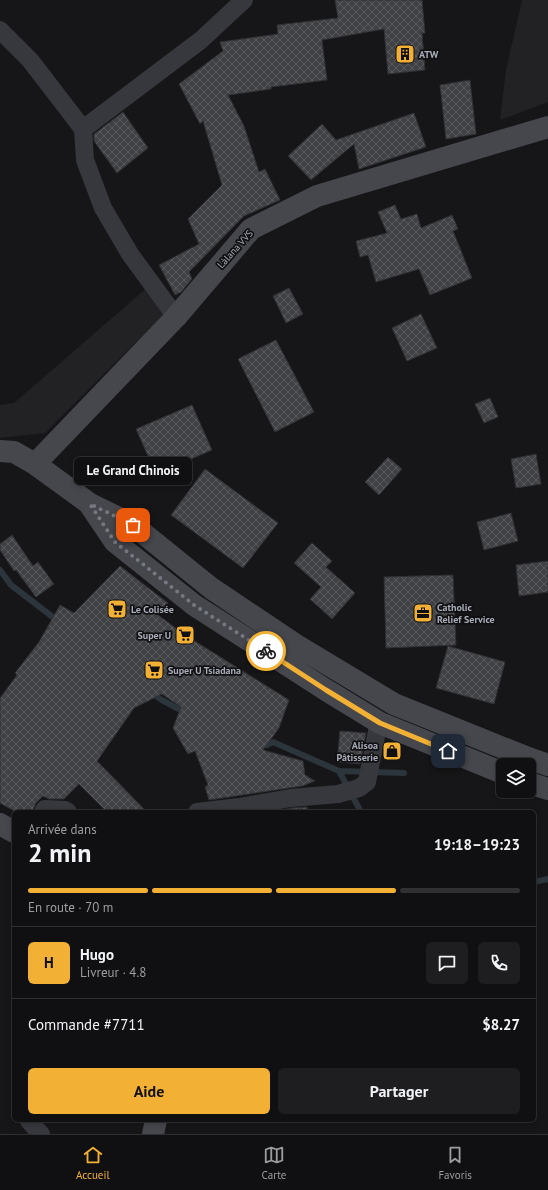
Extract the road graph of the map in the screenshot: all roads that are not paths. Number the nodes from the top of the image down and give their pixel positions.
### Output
1 (244, 0) edge
2 (0, 30) edge
3 (548, 127) edge
4 (83, 129) junction
5 (176, 317) junction
6 (0, 451) edge
7 (35, 464) junction
8 (90, 504) junction
9 (379, 721) junction
10 (548, 765) edge
11 (496, 771) edge
12 (536, 785) edge
13 (548, 789) edge
14 (44, 810) edge
15 (65, 810) edge
16 (214, 810) edge
17 (0, 824) edge
18 (12, 831) edge
19 (156, 1122) edge
20 (153, 1134) edge

1 - 4 street
2 - 4 street
3 - 5 street, Làlana VVS
4 - 5 street
5 - 7 street, Làlana VVS
6 - 7 street
7 - 8 street
8 - 9 street
8 - 10 street
9 - 11 street
9 - 16 street
12 - 13 street
14 - 15 street
17 - 18 street
19 - 20 street

